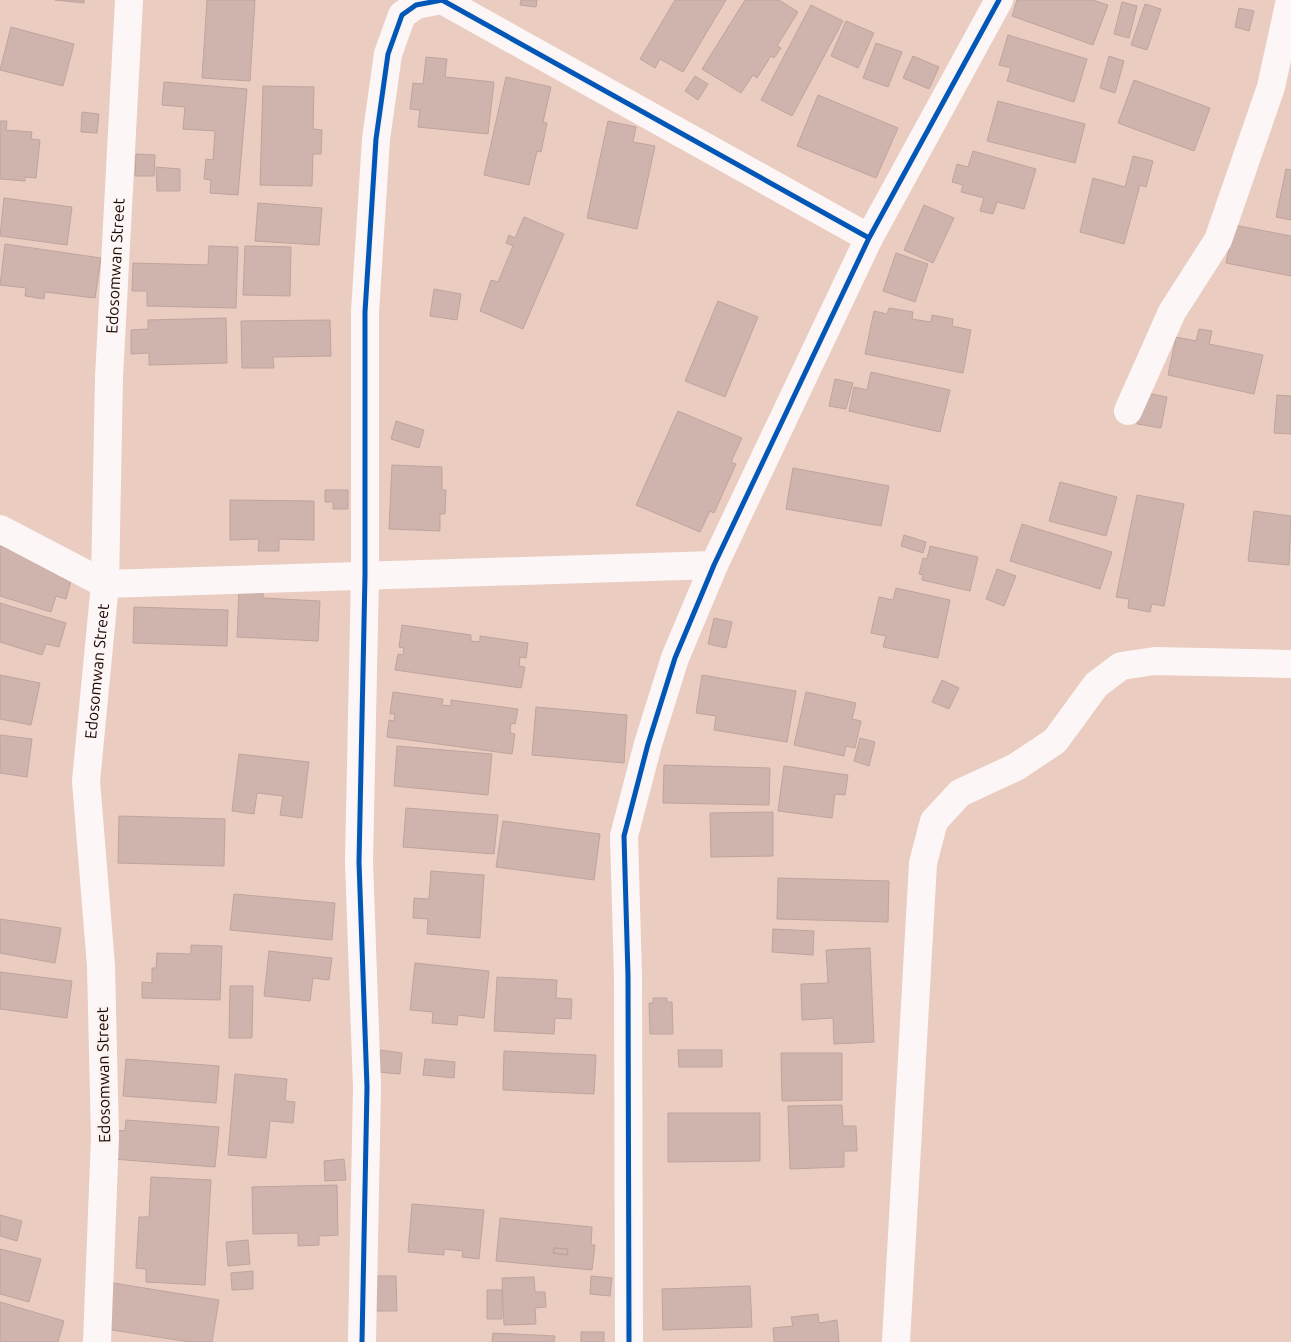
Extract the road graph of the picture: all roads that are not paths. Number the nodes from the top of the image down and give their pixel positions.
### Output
1 (129, 0) edge
2 (999, 0) edge
3 (1290, 0) edge
4 (870, 238) junction
5 (1128, 411) dead end
6 (0, 529) edge
7 (714, 565) junction
8 (365, 575) junction
9 (105, 584) junction
10 (1291, 664) edge
11 (97, 1342) edge
12 (362, 1342) edge
13 (629, 1342) edge
14 (896, 1342) edge

1 - 9 street, Edosomwan Street
2 - 4 street
3 - 5 street
4 - 7 street
4 - 8 street
6 - 9 street
7 - 8 street
7 - 13 street
8 - 9 street
8 - 12 street
9 - 11 street, Edosomwan Street
10 - 14 street

